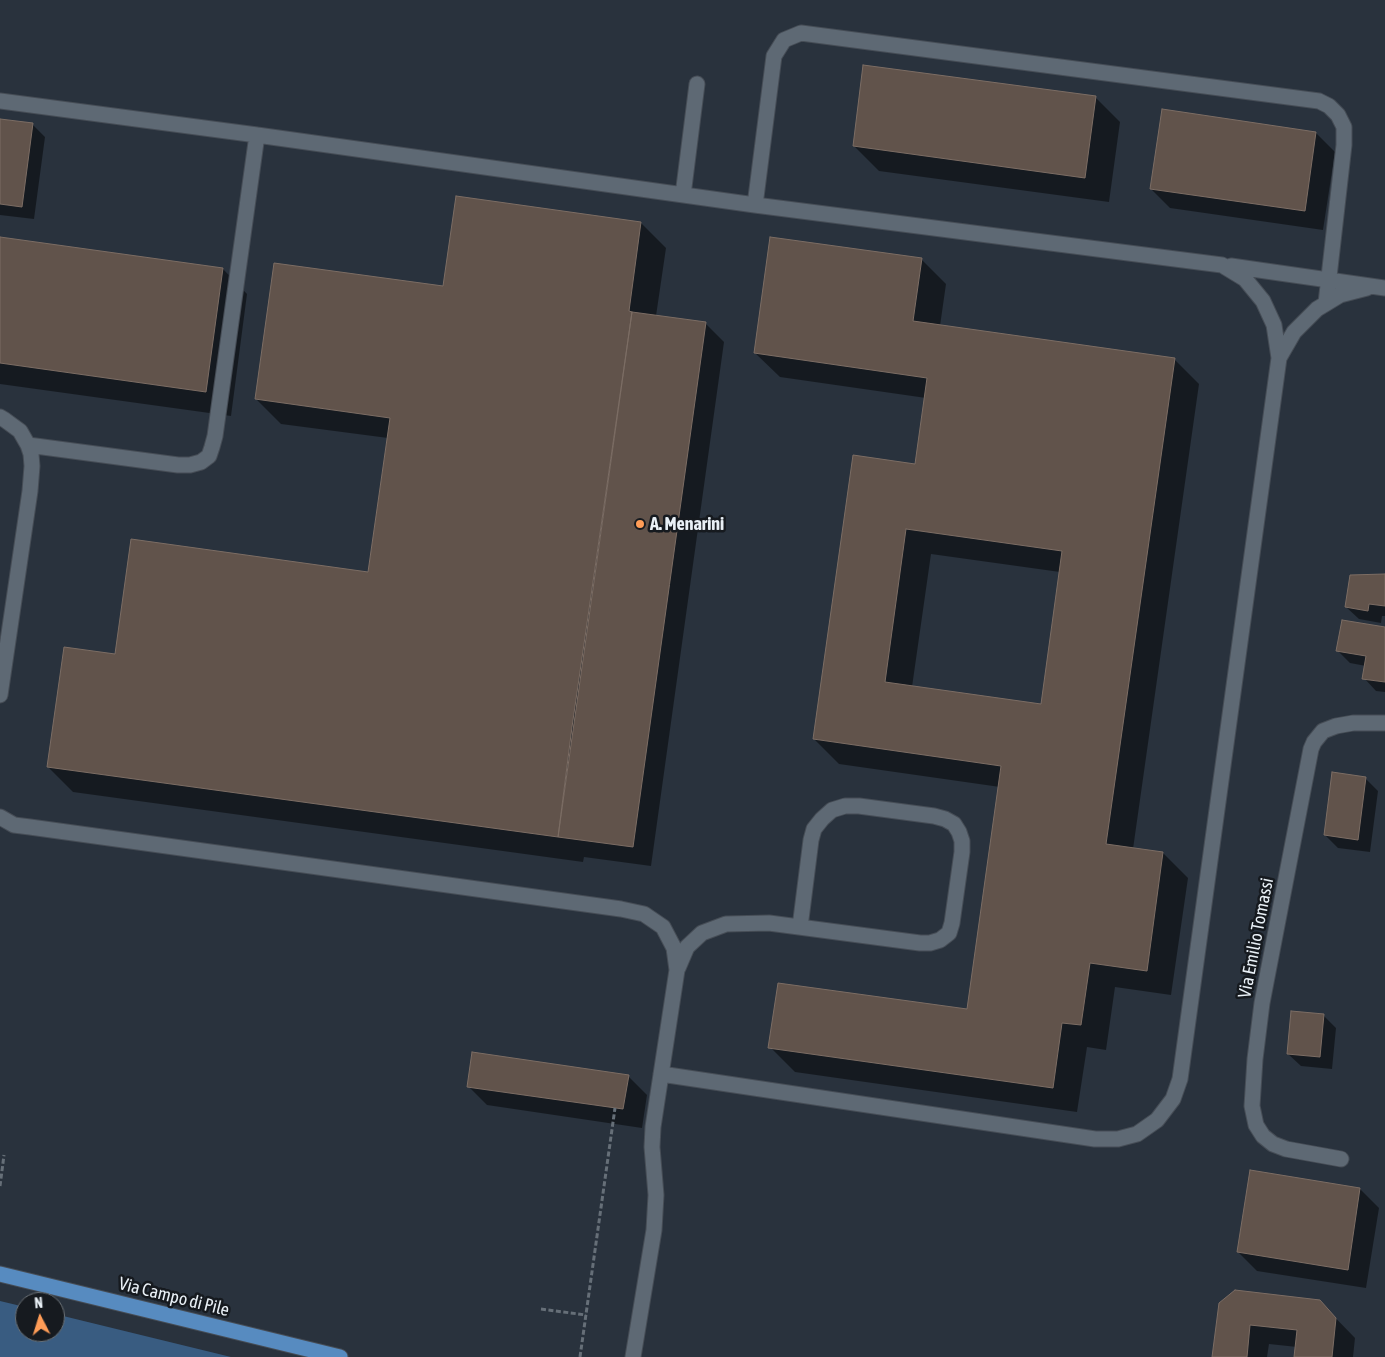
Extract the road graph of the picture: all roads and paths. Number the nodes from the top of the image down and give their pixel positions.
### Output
1 (697, 84) dead end
2 (0, 101) edge
3 (257, 135) junction
4 (683, 195) junction
5 (755, 205) junction
6 (1222, 265) junction
7 (1328, 280) junction
8 (1379, 287) edge
9 (1326, 304) junction
10 (1279, 358) junction
11 (0, 418) edge
12 (28, 445) junction
13 (0, 695) edge
14 (1385, 723) edge
15 (0, 817) edge
16 (800, 927) junction
17 (677, 970) junction
18 (661, 1074) junction
19 (615, 1108) dead end
20 (4, 1155) dead end
21 (1341, 1159) dead end
22 (0, 1186) edge
23 (0, 1274) edge
24 (541, 1309) dead end
25 (586, 1315) junction
26 (340, 1357) edge
27 (580, 1357) edge
28 (633, 1357) edge

1 - 4 street
2 - 3 street
3 - 4 street
3 - 12 street
4 - 5 street
5 - 6 street
5 - 7 street
6 - 7 street
6 - 10 street
7 - 8 street
7 - 9 street
8 - 9 street
9 - 10 street
10 - 18 street
11 - 12 street
12 - 13 street
14 - 21 street, Via Emilio Tomassi
15 - 17 street
16 - 16 street
16 - 17 street
17 - 18 street
18 - 28 street
19 - 25 path
20 - 22 path
23 - 26 main road, Via Campo di Pile
24 - 25 path
25 - 27 path

